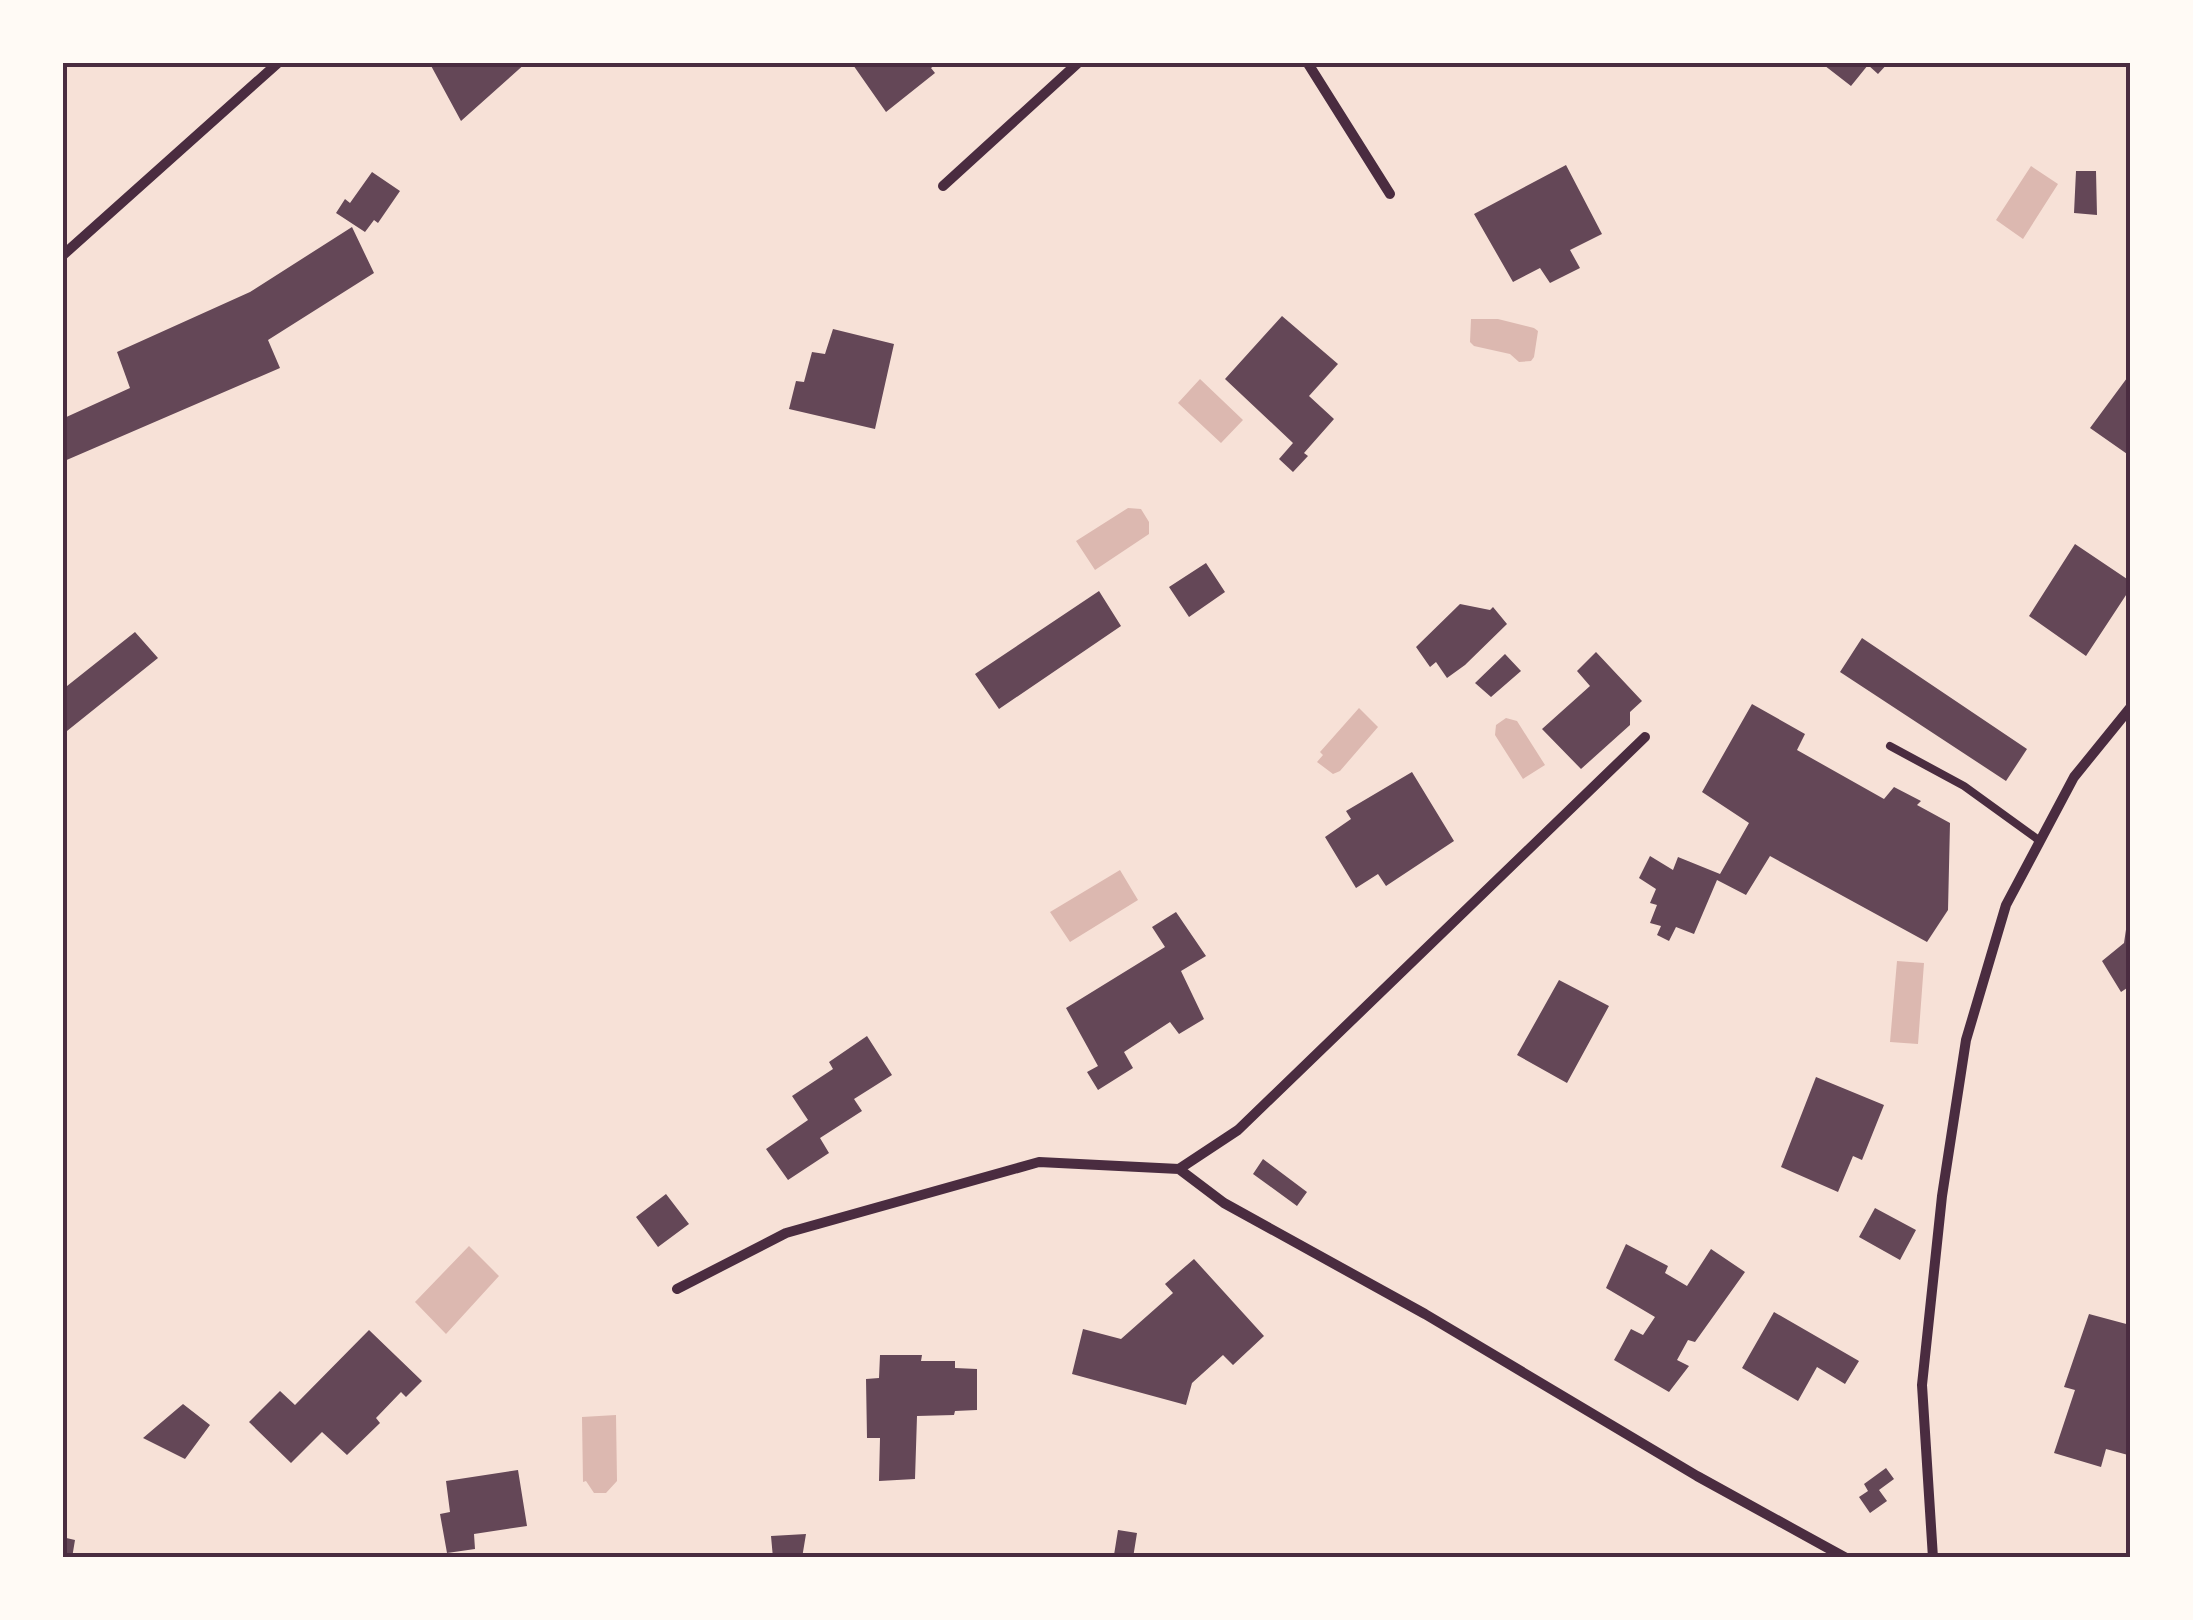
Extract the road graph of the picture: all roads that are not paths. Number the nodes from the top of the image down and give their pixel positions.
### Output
1 (280, 62) edge
2 (1080, 62) edge
3 (1307, 62) edge
4 (943, 186) dead end
5 (1390, 194) dead end
6 (62, 256) edge
7 (2130, 708) edge
8 (1645, 738) dead end
9 (1890, 746) dead end
10 (2040, 842) junction
11 (1179, 1169) junction
12 (677, 1290) dead end
13 (1846, 1558) edge
14 (1934, 1558) edge

1 - 6 street
2 - 4 street
3 - 5 street
7 - 10 street
8 - 11 street
9 - 10 lane
10 - 14 street
11 - 12 street
11 - 13 street

